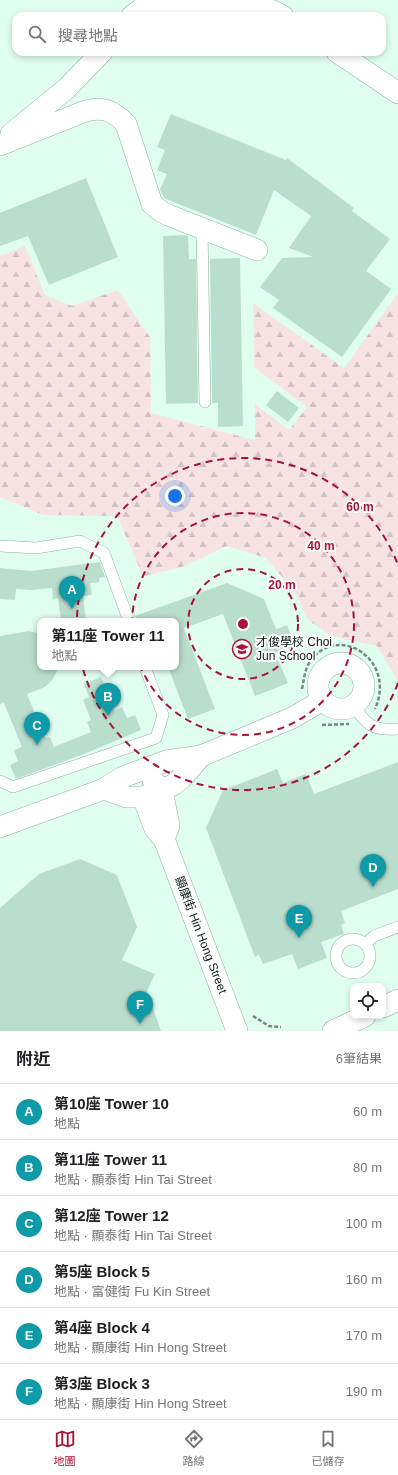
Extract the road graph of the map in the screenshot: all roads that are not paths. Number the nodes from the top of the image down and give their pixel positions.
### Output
1 (139, 12) edge
2 (276, 12) edge
3 (98, 56) edge
4 (343, 56) edge
5 (398, 93) edge
6 (0, 144) edge
7 (202, 228) junction
8 (256, 250) dead end
9 (205, 402) dead end
10 (0, 546) edge
11 (128, 618) edge
12 (146, 670) edge
13 (323, 700) junction
14 (353, 705) junction
15 (398, 729) edge
16 (201, 756) junction
17 (133, 774) junction
18 (0, 781) edge
19 (104, 789) junction
20 (153, 793) junction
21 (0, 827) edge
22 (398, 927) edge
23 (365, 944) dead end
24 (398, 1000) edge
25 (386, 1006) edge
26 (359, 1019) edge
27 (237, 1031) edge
28 (333, 1031) edge

1 - 2 street
3 - 6 street
4 - 5 street
6 - 7 street
7 - 8 street
7 - 9 lane
10 - 11 lane
12 - 18 lane
13 - 14 street
13 - 14 street
13 - 16 street
14 - 15 lane
16 - 17 street
16 - 20 street
17 - 19 street
17 - 20 street
19 - 20 street
19 - 21 street
20 - 27 street, 顯康街 Hin Hong Street
22 - 23 lane
24 - 25 street
26 - 28 street

